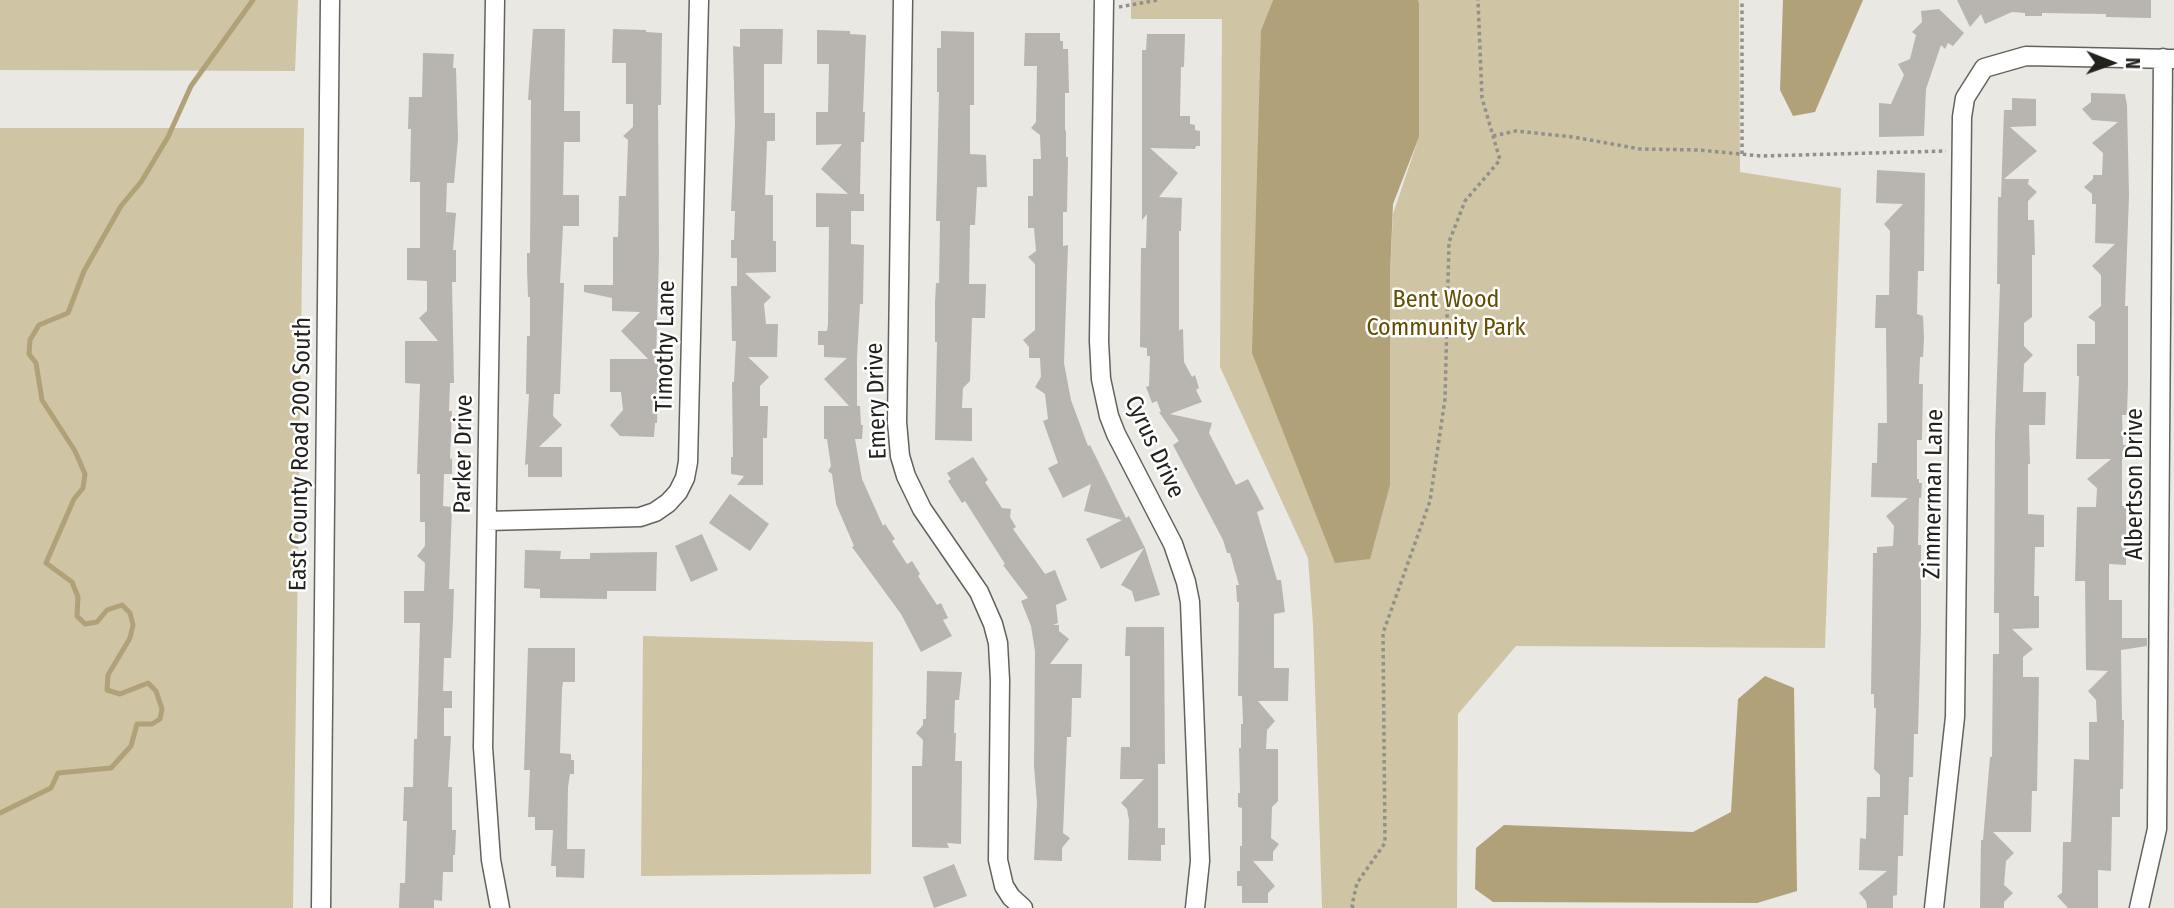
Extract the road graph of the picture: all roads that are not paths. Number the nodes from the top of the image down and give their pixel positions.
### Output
1 (330, 0) edge
2 (495, 0) edge
3 (699, 0) edge
4 (903, 0) edge
5 (1104, 4) edge
6 (2168, 58) edge
7 (487, 522) junction
8 (1017, 903) edge
9 (321, 908) edge
10 (500, 908) edge
11 (1195, 908) edge
12 (1934, 908) edge
13 (2138, 908) edge

1 - 9 street, East County Road 200 South
2 - 7 street, Parker Drive
3 - 7 street, Timothy Lane
4 - 8 street, Emery Drive
5 - 11 street, Cyrus Drive
6 - 12 street, Zimmerman Lane
6 - 13 street, Albertson Drive
7 - 10 street, Parker Drive

